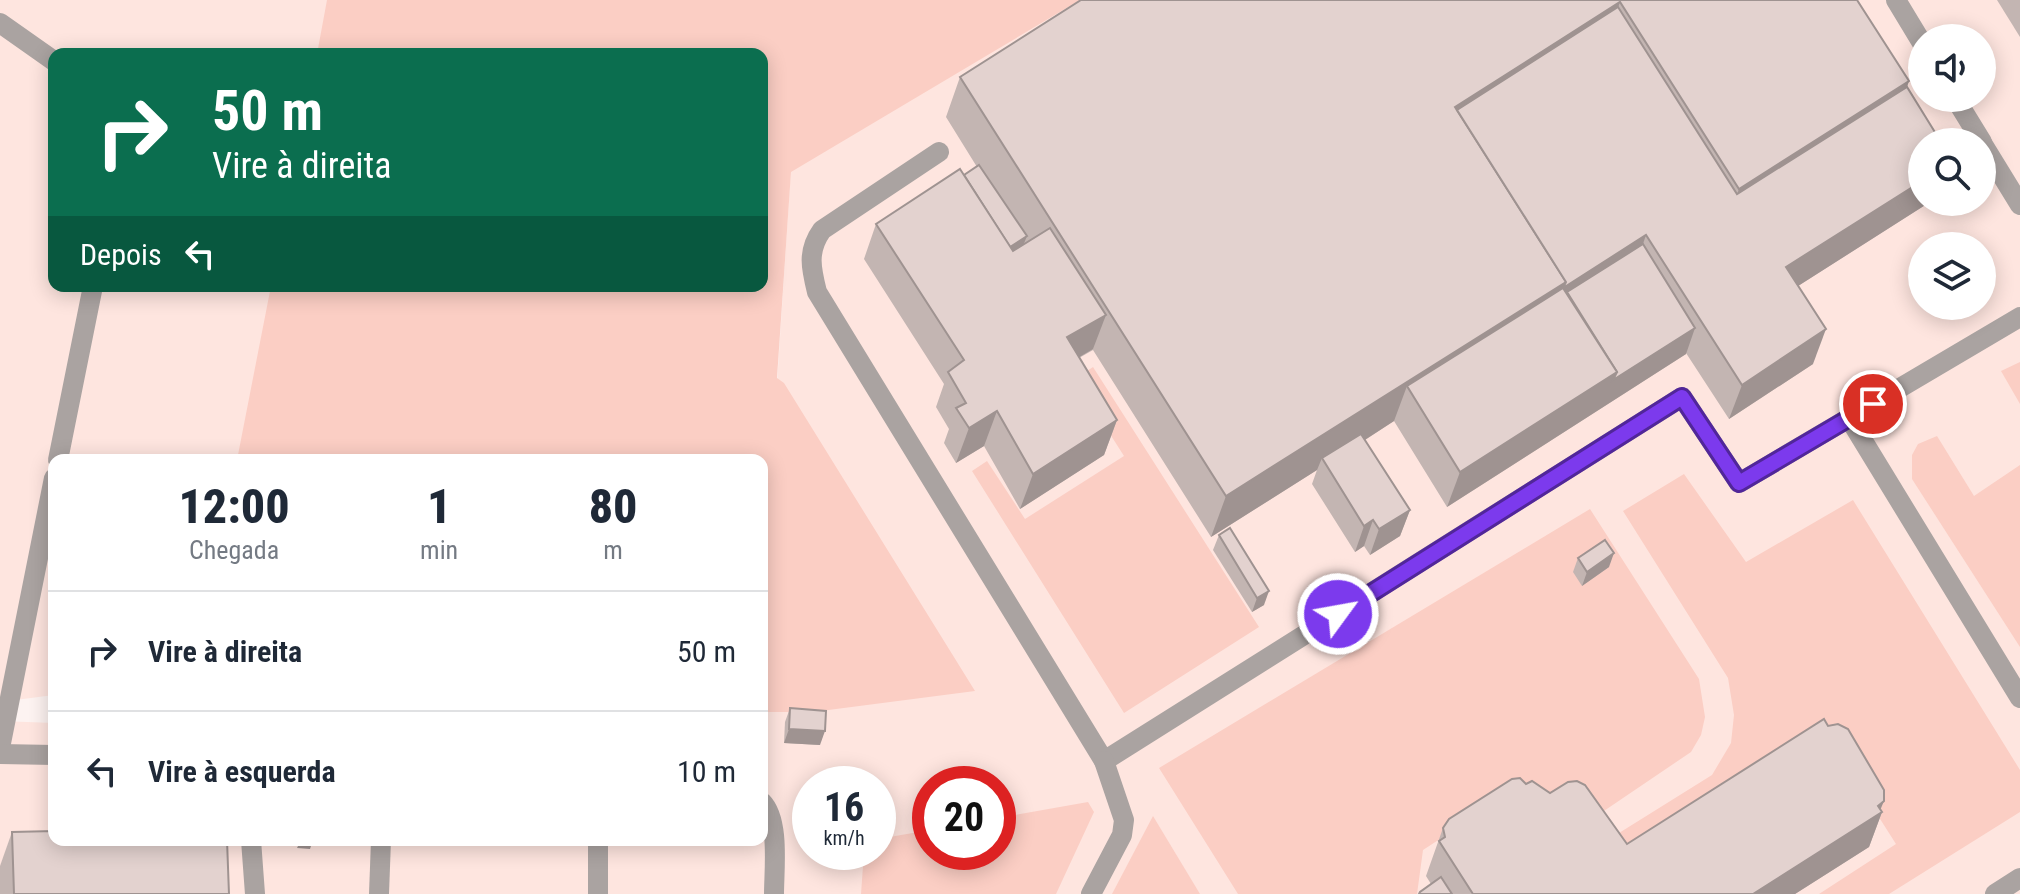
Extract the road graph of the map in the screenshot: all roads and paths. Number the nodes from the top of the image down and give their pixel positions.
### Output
1 (1896, 0) edge
2 (0, 23) edge
3 (1911, 24) edge
4 (48, 57) edge
5 (939, 152) dead end
6 (1996, 165) edge
7 (2020, 205) edge
8 (92, 292) edge
9 (2020, 317) edge
10 (1849, 418) junction
11 (59, 454) edge
12 (48, 508) edge
13 (2020, 698) edge
14 (0, 748) edge
15 (0, 754) edge
16 (48, 755) edge
17 (1104, 761) junction
18 (768, 810) edge
19 (251, 846) edge
20 (381, 846) edge
21 (598, 846) edge
22 (2020, 878) edge
23 (255, 894) edge
24 (379, 894) edge
25 (598, 894) edge
26 (774, 894) edge
27 (1091, 894) edge
28 (1995, 894) edge

1 - 3 street
2 - 4 street
5 - 17 street
6 - 7 street
8 - 11 street
9 - 10 street
10 - 13 street
10 - 17 street
12 - 14 street
15 - 16 street
17 - 27 street
18 - 26 street
19 - 23 street
20 - 24 street
21 - 25 street
22 - 28 street

